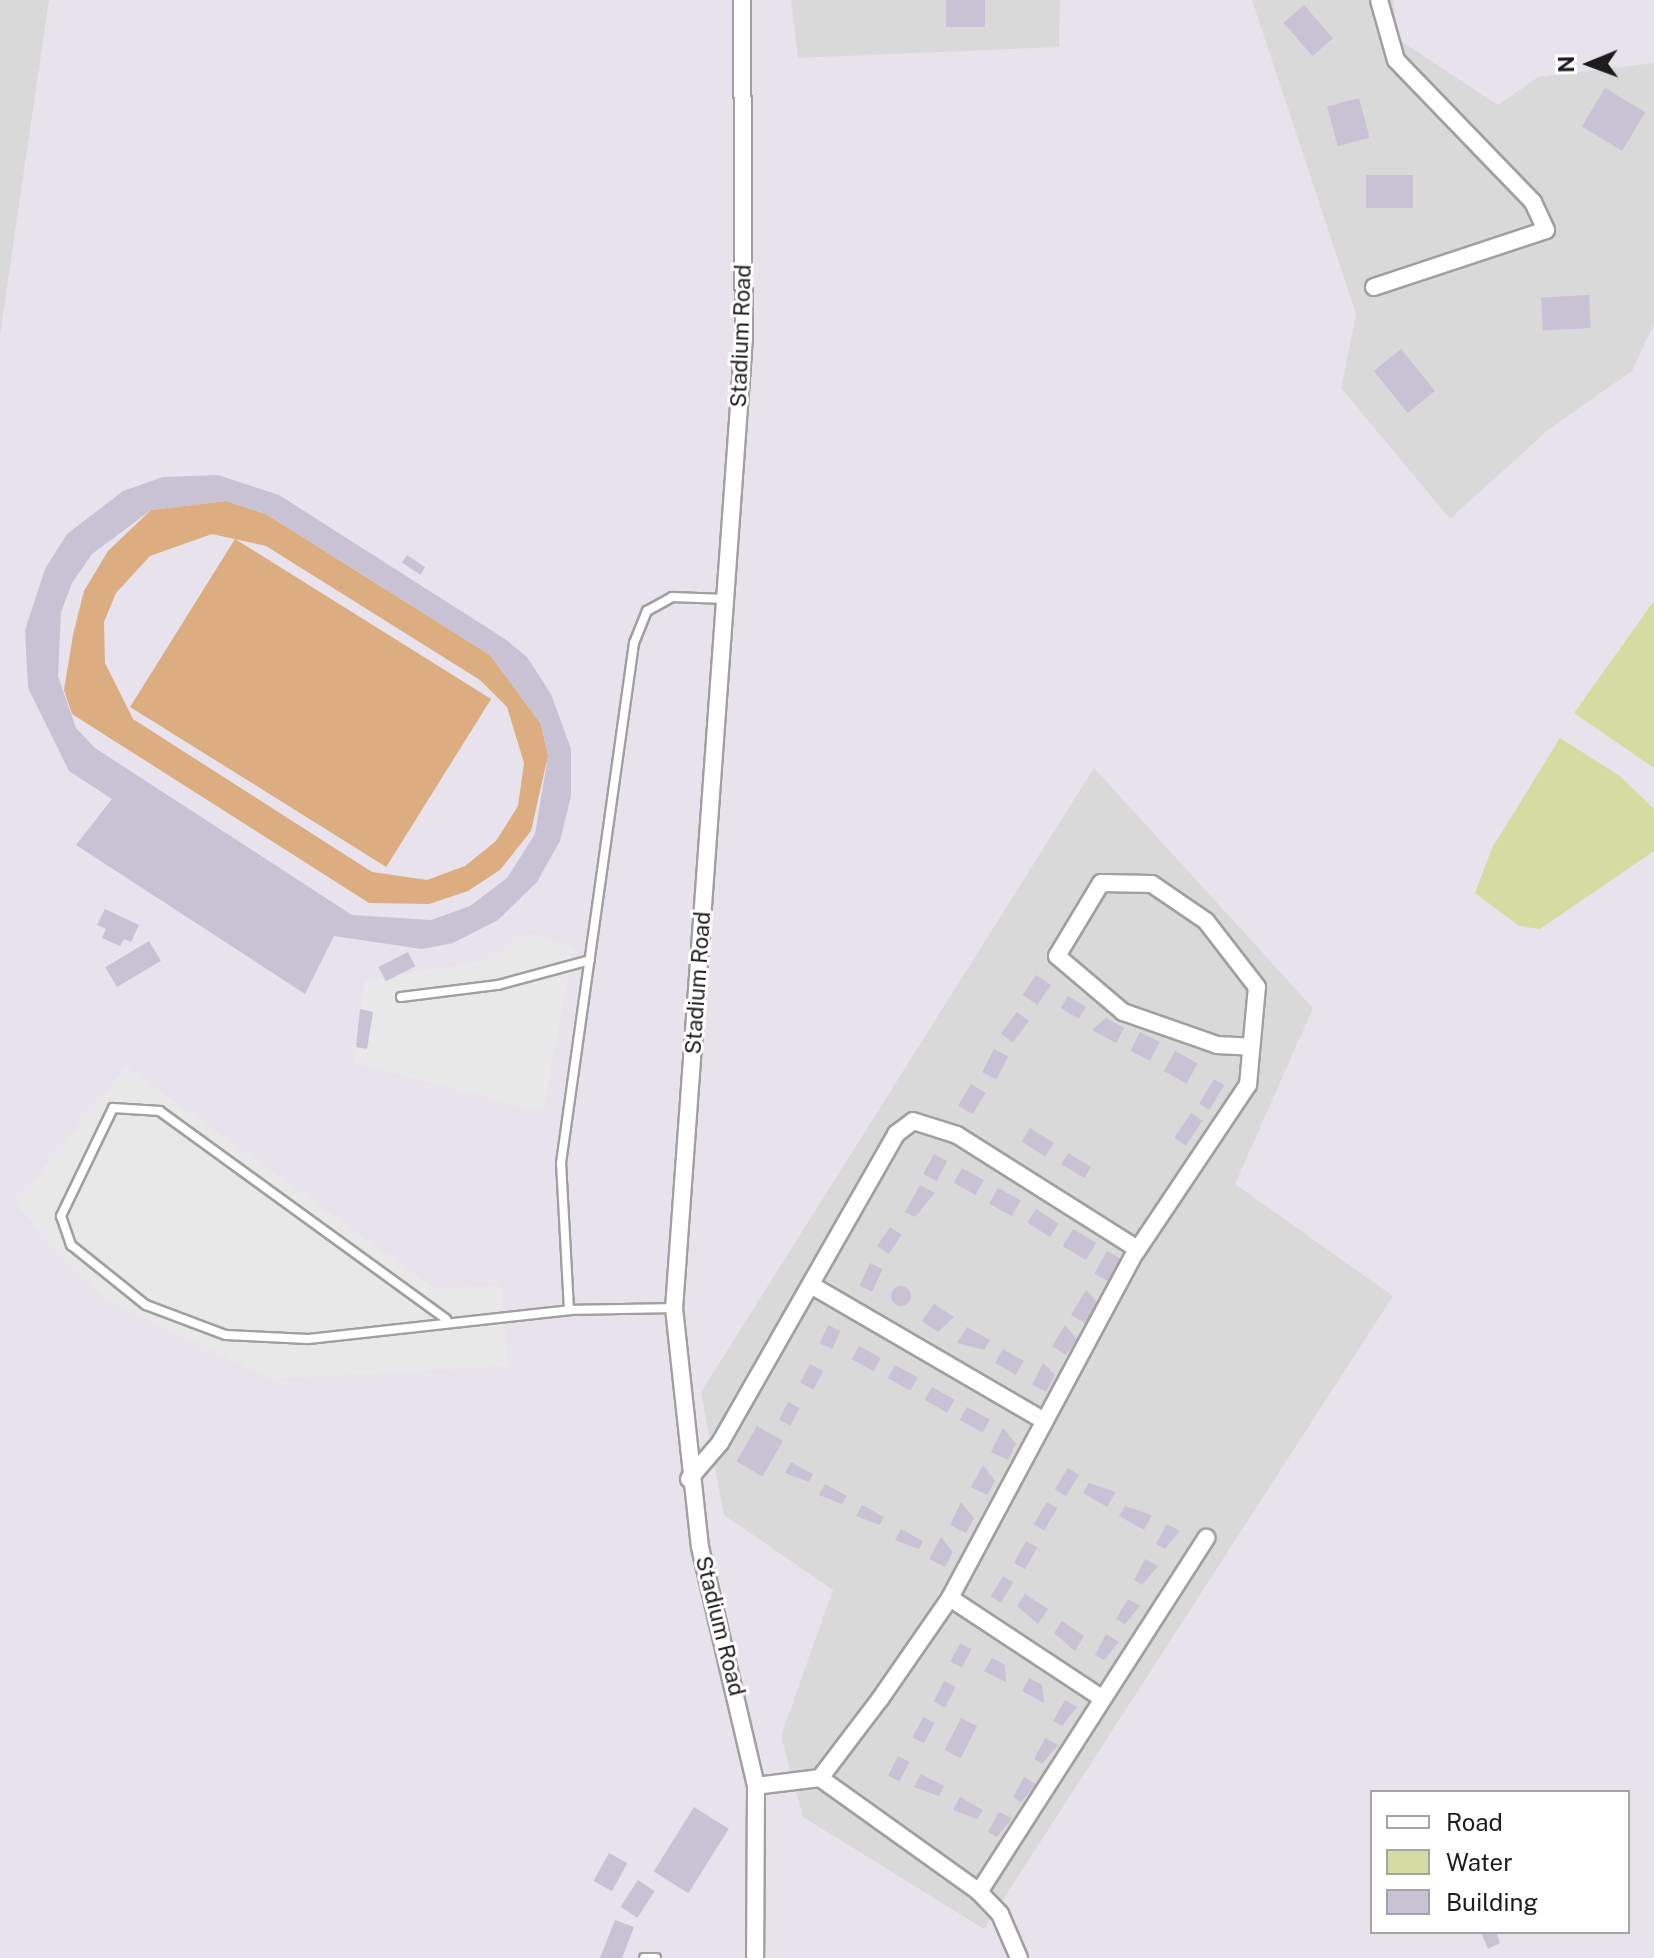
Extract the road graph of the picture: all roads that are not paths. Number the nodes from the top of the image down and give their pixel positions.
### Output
1 (742, 0) edge
2 (1379, 0) edge
3 (1374, 287) dead end
4 (726, 599) junction
5 (590, 960) junction
6 (401, 997) dead end
7 (1251, 1047) junction
8 (1136, 1252) junction
9 (811, 1285) junction
10 (674, 1308) junction
11 (569, 1310) junction
12 (446, 1319) junction
13 (1043, 1420) junction
14 (689, 1479) junction
15 (1206, 1538) dead end
16 (950, 1598) junction
17 (1100, 1697) junction
18 (820, 1778) junction
19 (756, 1786) junction
20 (979, 1892) junction
21 (644, 1958) edge
22 (656, 1958) edge
23 (755, 1958) edge
24 (1019, 1958) edge

1 - 4 street, Stadium Road
2 - 3 street
4 - 5 lane
4 - 10 street, Stadium Road
5 - 6 lane
5 - 11 lane
7 - 7 street
7 - 8 street
8 - 9 street
8 - 13 street
9 - 13 street
9 - 14 street
10 - 11 lane
10 - 14 street, Stadium Road
11 - 12 lane
12 - 12 lane
13 - 16 street
14 - 19 street, Stadium Road
15 - 17 street
16 - 17 street
16 - 18 street
17 - 20 street
18 - 19 street
18 - 20 street
19 - 23 street, Stadium Road
20 - 24 street
21 - 22 lane

